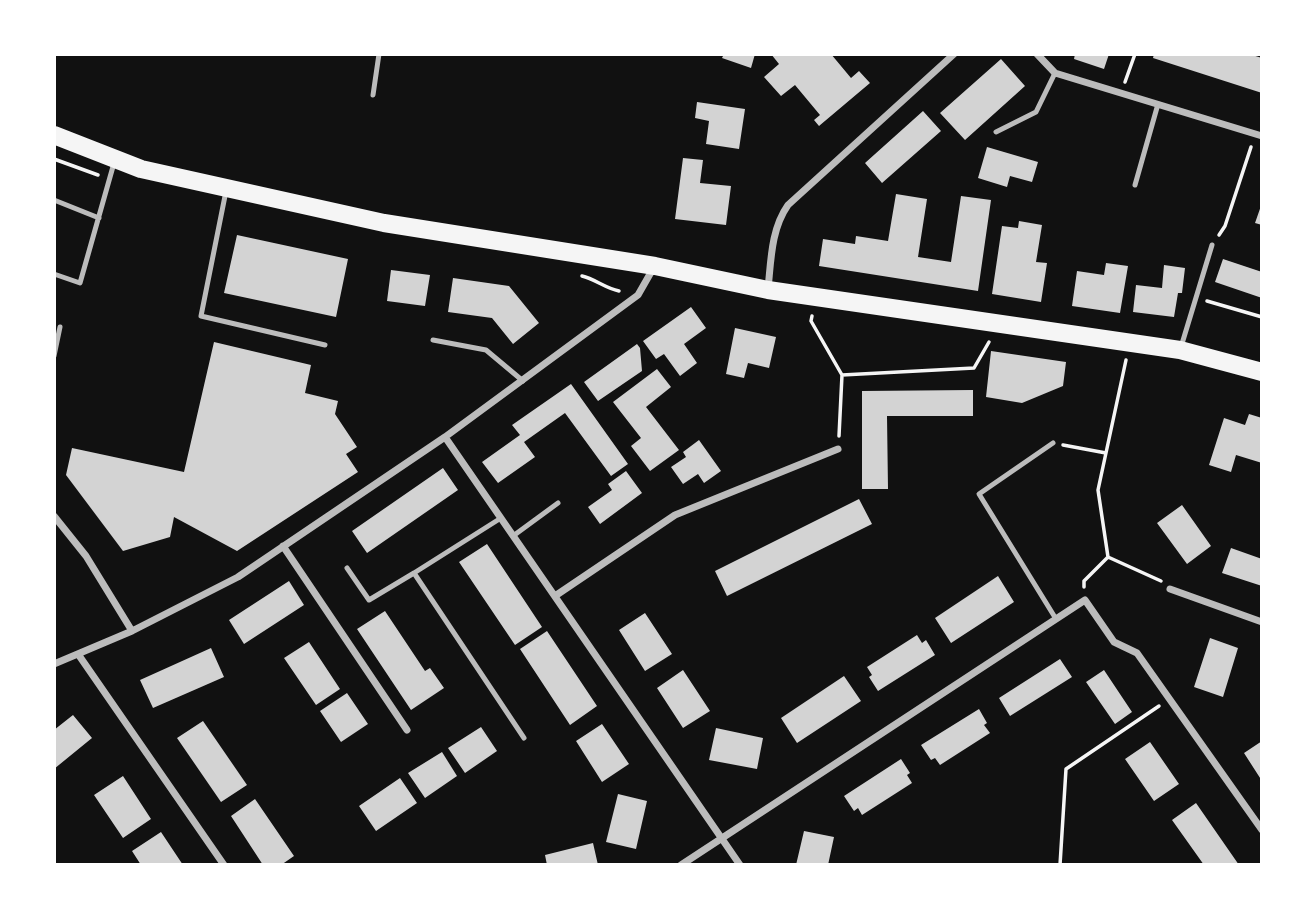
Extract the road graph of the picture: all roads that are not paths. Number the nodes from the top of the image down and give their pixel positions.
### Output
1 (379, 54) edge
2 (954, 54) edge
3 (1037, 54) edge
4 (1055, 73) junction
5 (373, 95) dead end
6 (1158, 104) junction
7 (996, 132) dead end
8 (54, 135) edge
9 (1259, 135) edge
10 (115, 160) junction
11 (1135, 185) dead end
12 (227, 188) junction
13 (54, 200) edge
14 (99, 218) junction
15 (1212, 245) road end
16 (654, 266) junction
17 (54, 274) edge
18 (768, 290) junction
19 (60, 327) dead end
20 (433, 340) dead end
21 (325, 345) dead end
22 (1180, 350) junction
23 (54, 356) edge
24 (1262, 372) edge
25 (523, 381) junction
26 (445, 437) junction
27 (1053, 443) road end
28 (838, 449) road end
29 (558, 503) dead end
30 (54, 516) edge
31 (501, 517) junction
32 (513, 536) junction
33 (283, 546) junction
34 (347, 568) dead end
35 (414, 573) junction
36 (1170, 589) road end
37 (555, 596) junction
38 (1056, 619) junction
39 (1262, 622) edge
40 (132, 631) junction
41 (78, 654) junction
42 (54, 664) edge
43 (407, 730) dead end
44 (524, 737) dead end
45 (1262, 830) edge
46 (722, 838) junction
47 (224, 865) edge
48 (681, 865) edge
49 (740, 865) edge

1 - 5 lane
2 - 18 street
3 - 4 street
4 - 6 street
4 - 7 lane
6 - 9 street
6 - 11 lane
8 - 10 main road
10 - 12 main road
10 - 14 lane
12 - 16 main road
12 - 21 lane
13 - 14 lane
14 - 17 lane
15 - 22 lane
16 - 18 main road
16 - 25 street
18 - 22 main road
19 - 23 lane
20 - 25 lane
22 - 24 main road
25 - 26 street
26 - 31 street
26 - 33 street
27 - 38 lane
28 - 37 street
29 - 32 lane
30 - 40 street
31 - 32 street
31 - 35 lane
32 - 37 street
33 - 40 street
33 - 43 street
34 - 35 lane
35 - 44 lane
36 - 39 street
37 - 46 street
38 - 45 street
38 - 46 street
40 - 41 street
41 - 42 street
41 - 47 street
46 - 48 street
46 - 49 street

